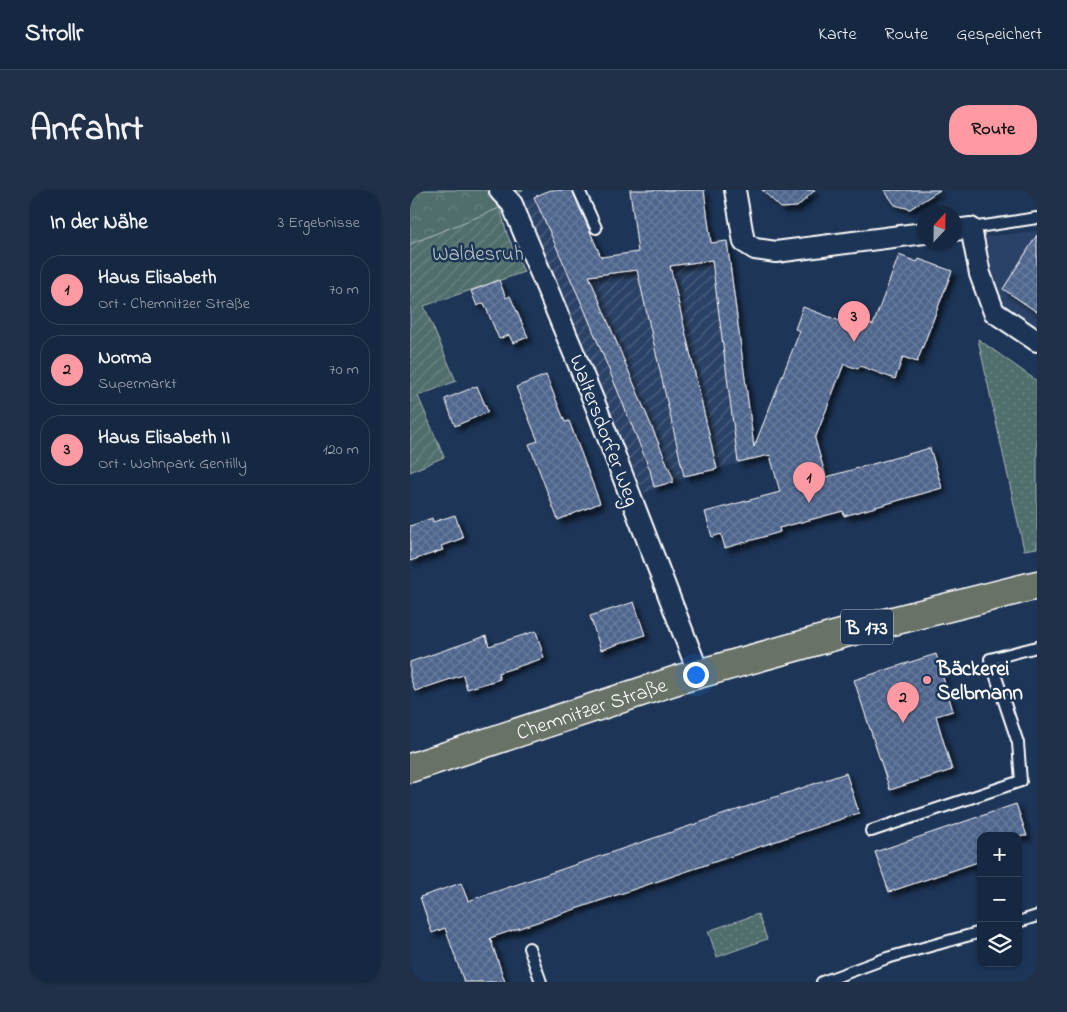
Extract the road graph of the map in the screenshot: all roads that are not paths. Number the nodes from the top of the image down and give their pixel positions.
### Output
1 (579, 190) edge
2 (734, 190) edge
3 (500, 191) edge
4 (1037, 218) edge
5 (596, 228) dead end
6 (963, 229) edge
7 (917, 234) edge
8 (1037, 341) edge
9 (1037, 585) edge
10 (1037, 647) edge
11 (699, 674) junction
12 (410, 768) edge
13 (871, 832) dead end
14 (1037, 916) edge
15 (1022, 921) edge
16 (977, 933) edge
17 (528, 948) dead end
18 (541, 982) edge
19 (822, 982) edge

1 - 5 lane
2 - 7 street
3 - 11 street, Waltersdorfer Weg
4 - 6 lane
6 - 8 street
9 - 11 main road, Chemnitzer Straße / B 173
10 - 13 lane
11 - 12 main road, Chemnitzer Straße / B 173
14 - 15 lane
16 - 19 lane
17 - 18 lane

